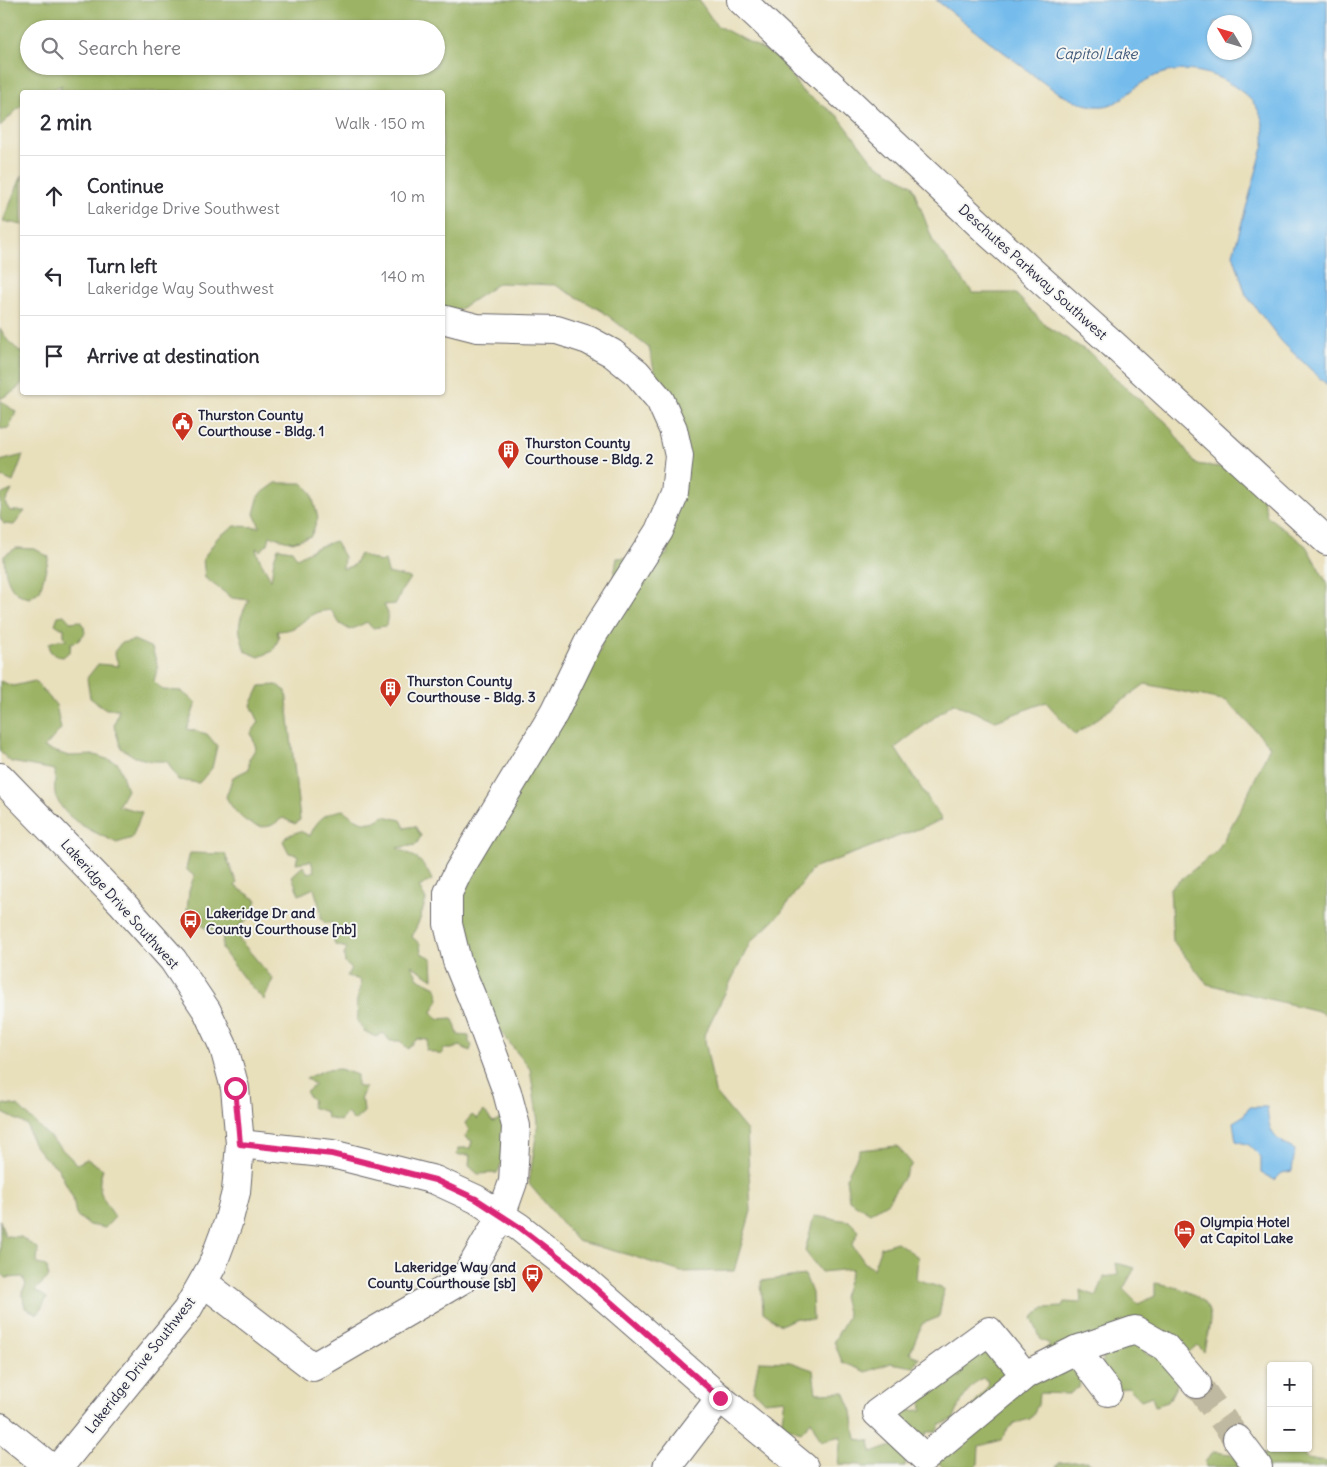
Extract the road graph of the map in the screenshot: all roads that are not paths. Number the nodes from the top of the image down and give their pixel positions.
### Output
1 (740, 0) edge
2 (445, 320) edge
3 (1327, 542) edge
4 (0, 777) edge
5 (240, 1144) junction
6 (501, 1216) junction
7 (203, 1282) junction
8 (1076, 1350) junction
9 (1025, 1375) junction
10 (1197, 1384) tunnel mouth
11 (1108, 1392) dead end
12 (720, 1398) junction
13 (0, 1427) edge
14 (1238, 1440) tunnel mouth
15 (925, 1464) edge
16 (50, 1467) edge
17 (60, 1467) edge
18 (667, 1467) edge
19 (804, 1467) edge
20 (1258, 1467) edge

1 - 3 street, Deschutes Parkway Southwest
2 - 6 street
4 - 5 street, Lakeridge Drive Southwest
5 - 6 street
5 - 7 street, Lakeridge Drive Southwest
6 - 7 street
6 - 12 street
7 - 17 street, Lakeridge Drive Southwest
8 - 9 street
8 - 10 street
8 - 11 street
9 - 15 street
9 - 15 street
12 - 18 street
12 - 19 street
13 - 16 street
14 - 20 street

